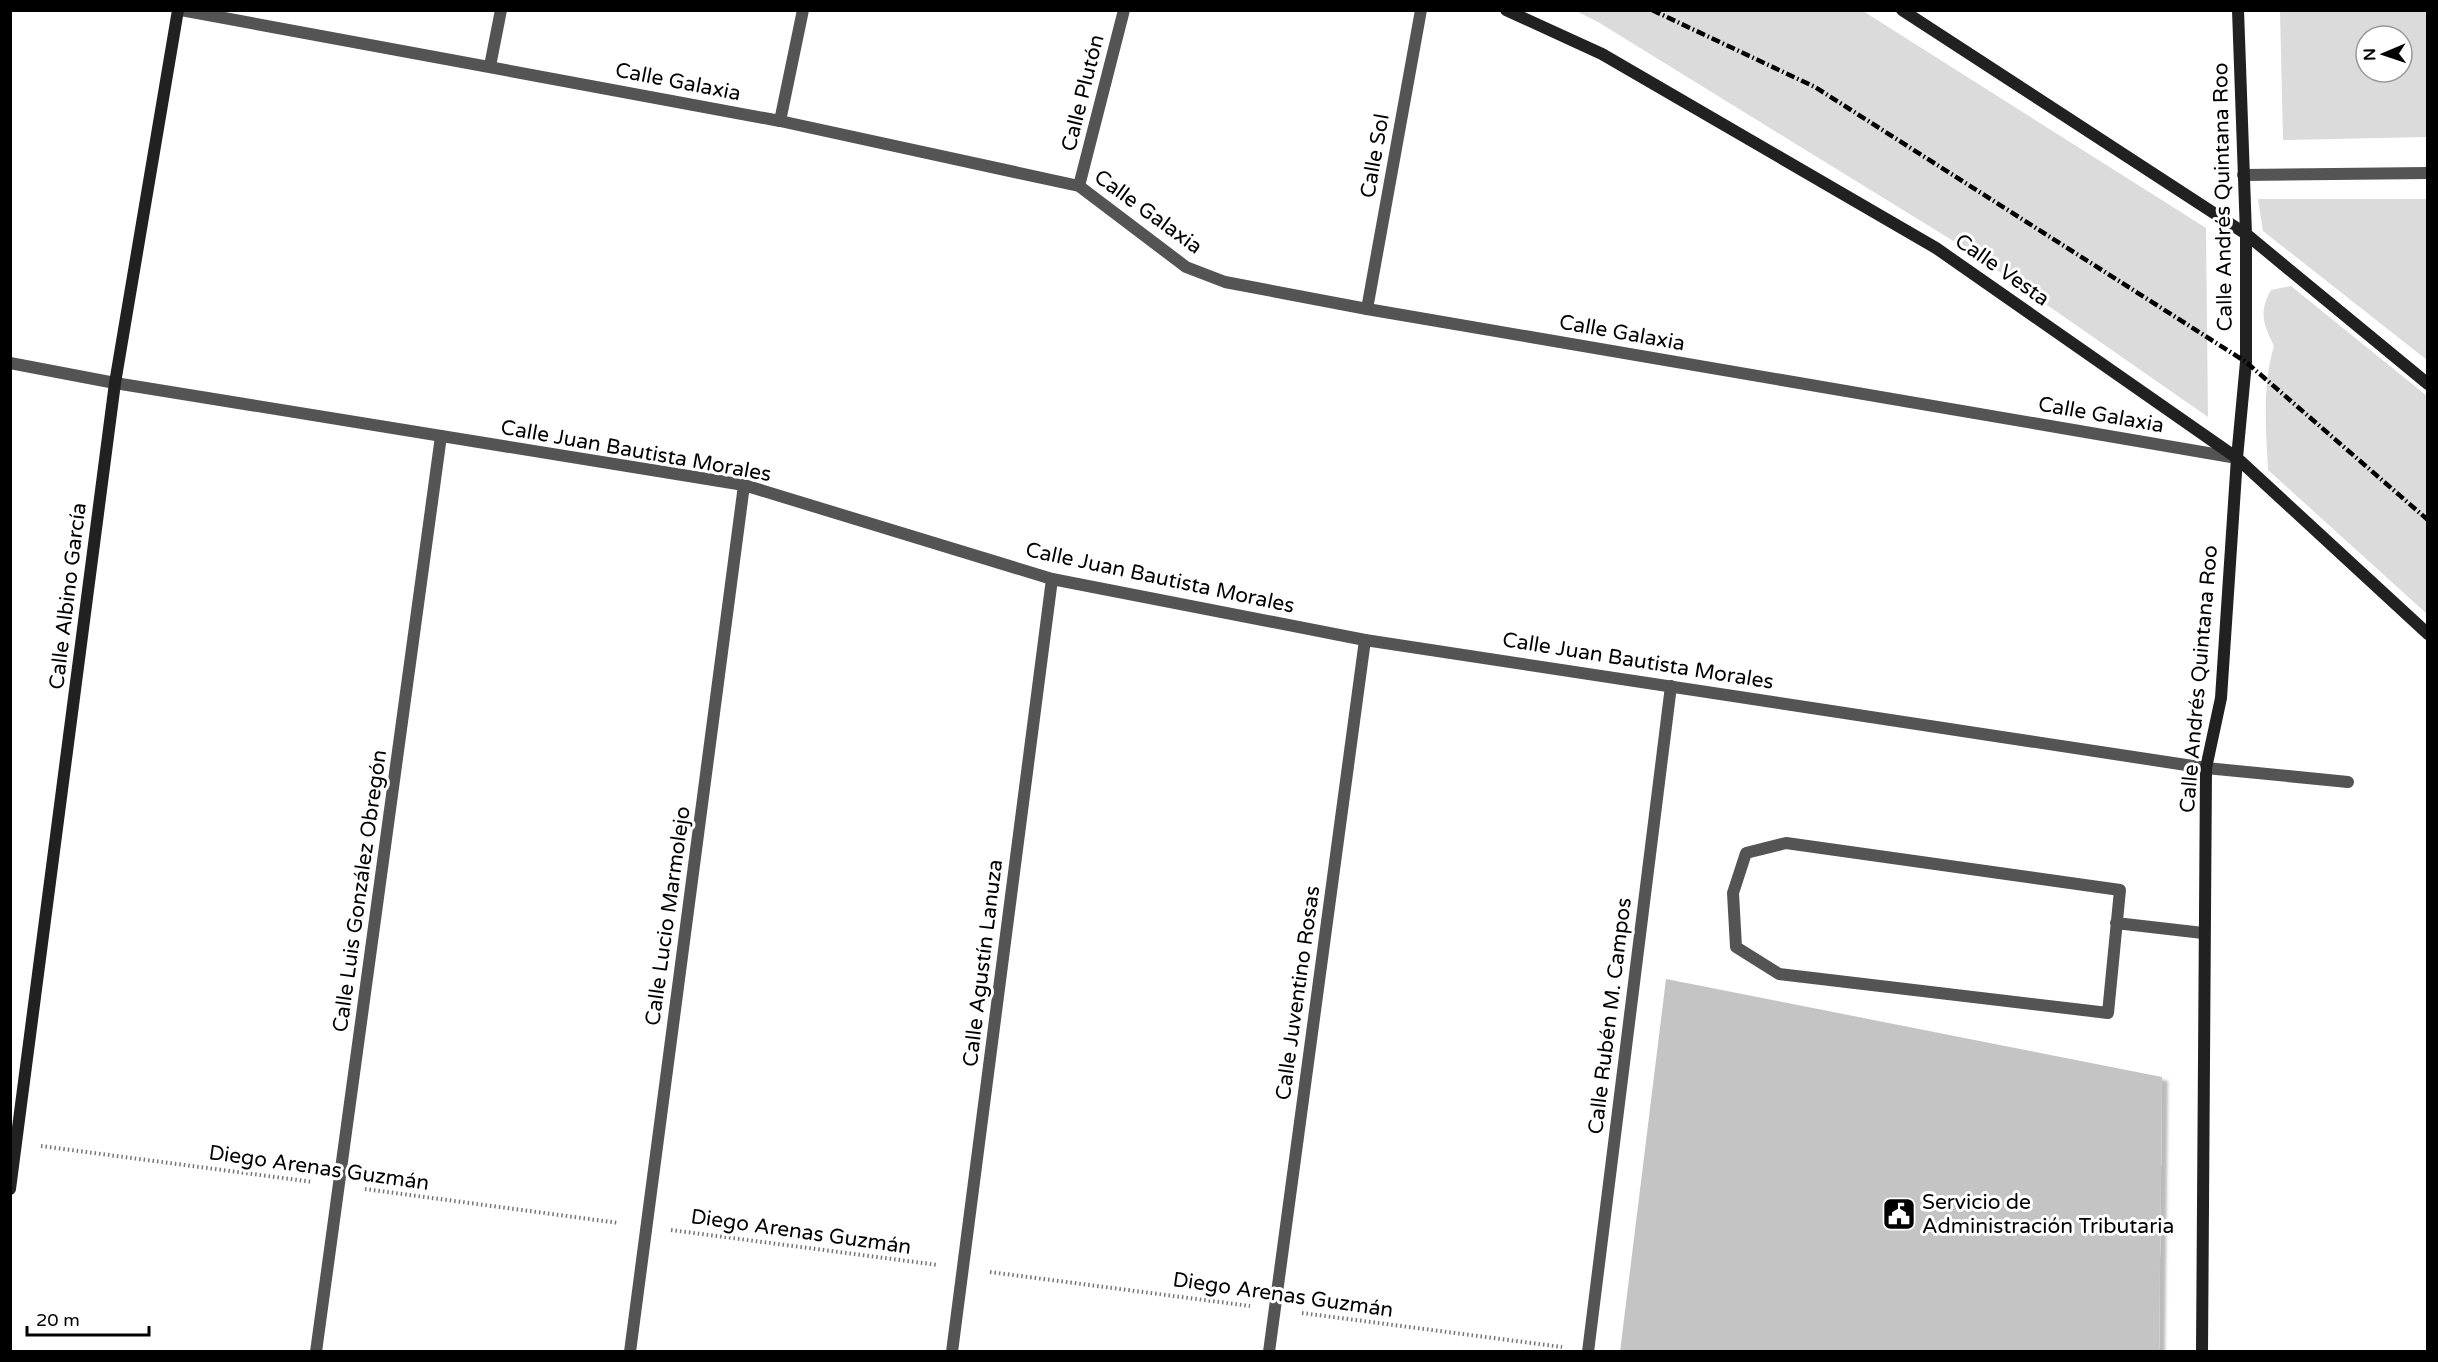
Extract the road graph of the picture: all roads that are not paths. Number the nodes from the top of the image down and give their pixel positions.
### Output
1 (180, 10) edge
2 (501, 10) edge
3 (803, 10) edge
4 (1124, 10) edge
5 (1421, 10) edge
6 (1506, 10) edge
7 (1902, 10) edge
8 (2238, 10) edge
9 (490, 66) junction
10 (780, 121) junction
11 (2427, 173) edge
12 (2243, 174) junction
13 (1079, 186) junction
14 (2246, 234) junction
15 (1367, 309) junction
16 (10, 363) edge
17 (115, 383) junction
18 (2427, 384) edge
19 (441, 436) junction
20 (2237, 458) junction
21 (744, 486) junction
22 (1052, 579) junction
23 (2427, 634) edge
24 (1365, 640) junction
25 (1671, 686) junction
26 (2206, 768) junction
27 (2348, 782) dead end
28 (2116, 923) junction
29 (2203, 933) junction
30 (10, 1189) edge
31 (1588, 1351) edge
32 (316, 1352) edge
33 (630, 1352) edge
34 (952, 1352) edge
35 (1269, 1352) edge
36 (2202, 1352) edge

1 - 9 street, Calle Galaxia
1 - 17 main road, Calle Albino García
2 - 9 street
3 - 10 street
4 - 13 street, Calle Plutón
5 - 15 street, Calle Sol
6 - 20 main road, Calle Vesta
7 - 14 main road
8 - 12 main road, Calle Andrés Quintana Roo
9 - 10 street, Calle Galaxia
10 - 13 street, Calle Galaxia
11 - 12 street
12 - 14 main road, Calle Andrés Quintana Roo
13 - 15 street, Calle Galaxia
14 - 18 main road
14 - 20 main road, Calle Andrés Quintana Roo
15 - 20 street, Calle Galaxia
16 - 17 street, Calle Juan Bautista Morales
17 - 19 street, Calle Juan Bautista Morales
17 - 30 main road, Calle Albino García
19 - 21 street, Calle Juan Bautista Morales
19 - 32 street, Calle Luis González Obregón
20 - 23 main road, Calle Vesta
20 - 26 main road, Calle Andrés Quintana Roo
21 - 22 street, Calle Juan Bautista Morales
21 - 33 street, Calle Lucio Marmolejo
22 - 24 street, Calle Juan Bautista Morales
22 - 34 street, Calle Agustín Lanuza
24 - 25 street, Calle Juan Bautista Morales
24 - 35 street, Calle Juventino Rosas
25 - 26 street, Calle Juan Bautista Morales
25 - 31 street, Calle Rubén M. Campos
26 - 27 street, Calle Juan Bautista Morales
26 - 29 main road, Calle Andrés Quintana Roo
28 - 28 street
28 - 29 street
29 - 36 main road, Calle Andrés Quintana Roo

